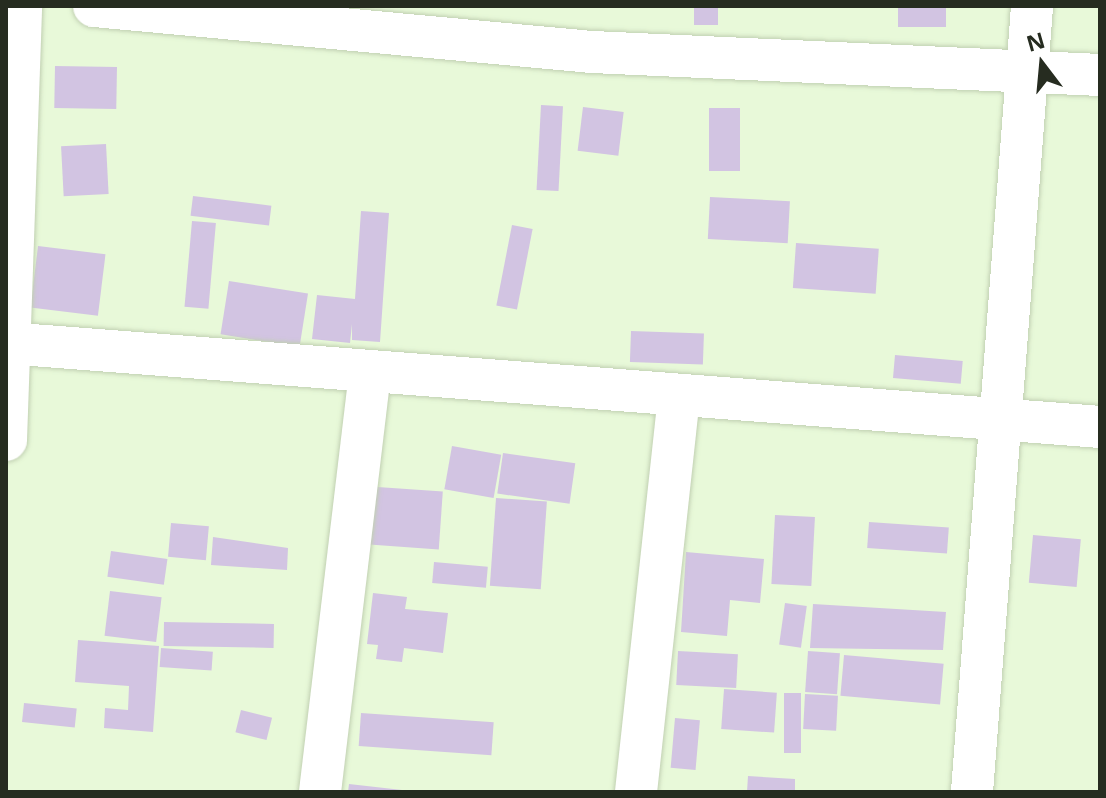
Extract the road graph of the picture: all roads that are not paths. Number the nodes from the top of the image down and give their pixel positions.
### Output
1 (21, 6) edge
2 (94, 6) edge
3 (1032, 6) edge
4 (1027, 71) junction
5 (1100, 75) edge
6 (9, 343) edge
7 (370, 372) junction
8 (679, 398) junction
9 (1000, 423) junction
10 (1100, 427) edge
11 (6, 440) edge
12 (320, 792) edge
13 (636, 792) edge
14 (972, 792) edge

1 - 6 street
2 - 4 street
3 - 4 street
4 - 5 street
4 - 9 street
6 - 7 street
6 - 11 street
7 - 8 street
7 - 12 street
8 - 9 street
8 - 13 street
9 - 10 street
9 - 14 street

